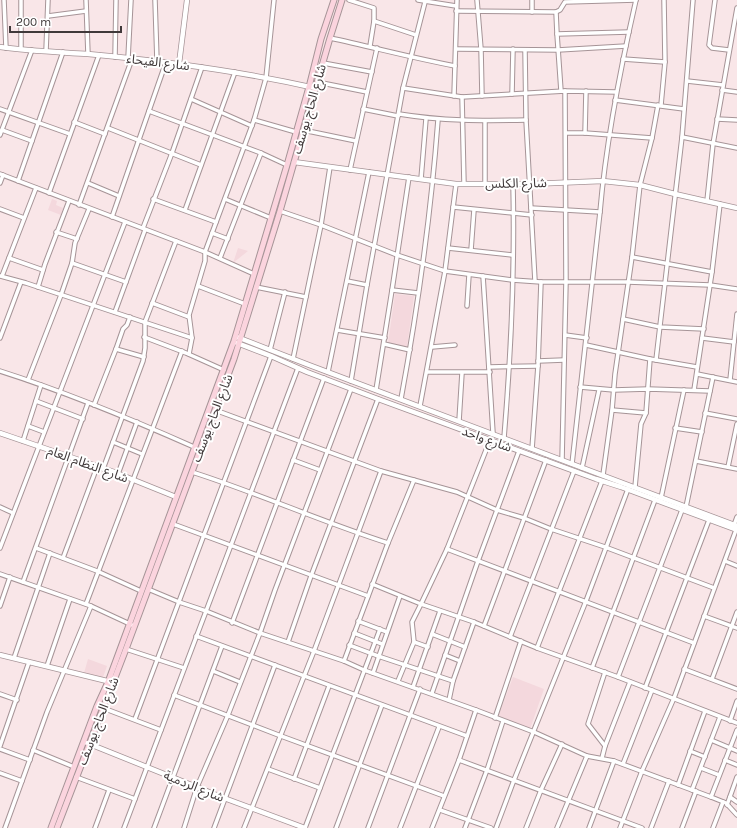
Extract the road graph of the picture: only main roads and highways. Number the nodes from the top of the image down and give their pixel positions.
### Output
1 (334, 0) edge
2 (342, 0) edge
3 (312, 87) junction
4 (237, 340) junction
5 (144, 589) junction
6 (132, 625) junction
7 (110, 682) junction
8 (86, 743) junction
9 (51, 828) edge
10 (57, 828) edge

1 - 3 main road, شارع الحاج يوسف
2 - 3 main road, شارع الحاج يوسف
3 - 4 main road, شارع الحاج يوسف
3 - 4 main road, شارع الحاج يوسف
4 - 5 main road, شارع الحاج يوسف
4 - 5 main road, شارع الحاج يوسف
5 - 6 main road, شارع الحاج يوسف
6 - 7 main road, شارع الحاج يوسف
6 - 7 main road, شارع الحاج يوسف
7 - 8 main road, شارع الحاج يوسف
7 - 8 main road, شارع الحاج يوسف
8 - 9 main road, شارع الحاج يوسف
8 - 10 main road, شارع الحاج يوسف

